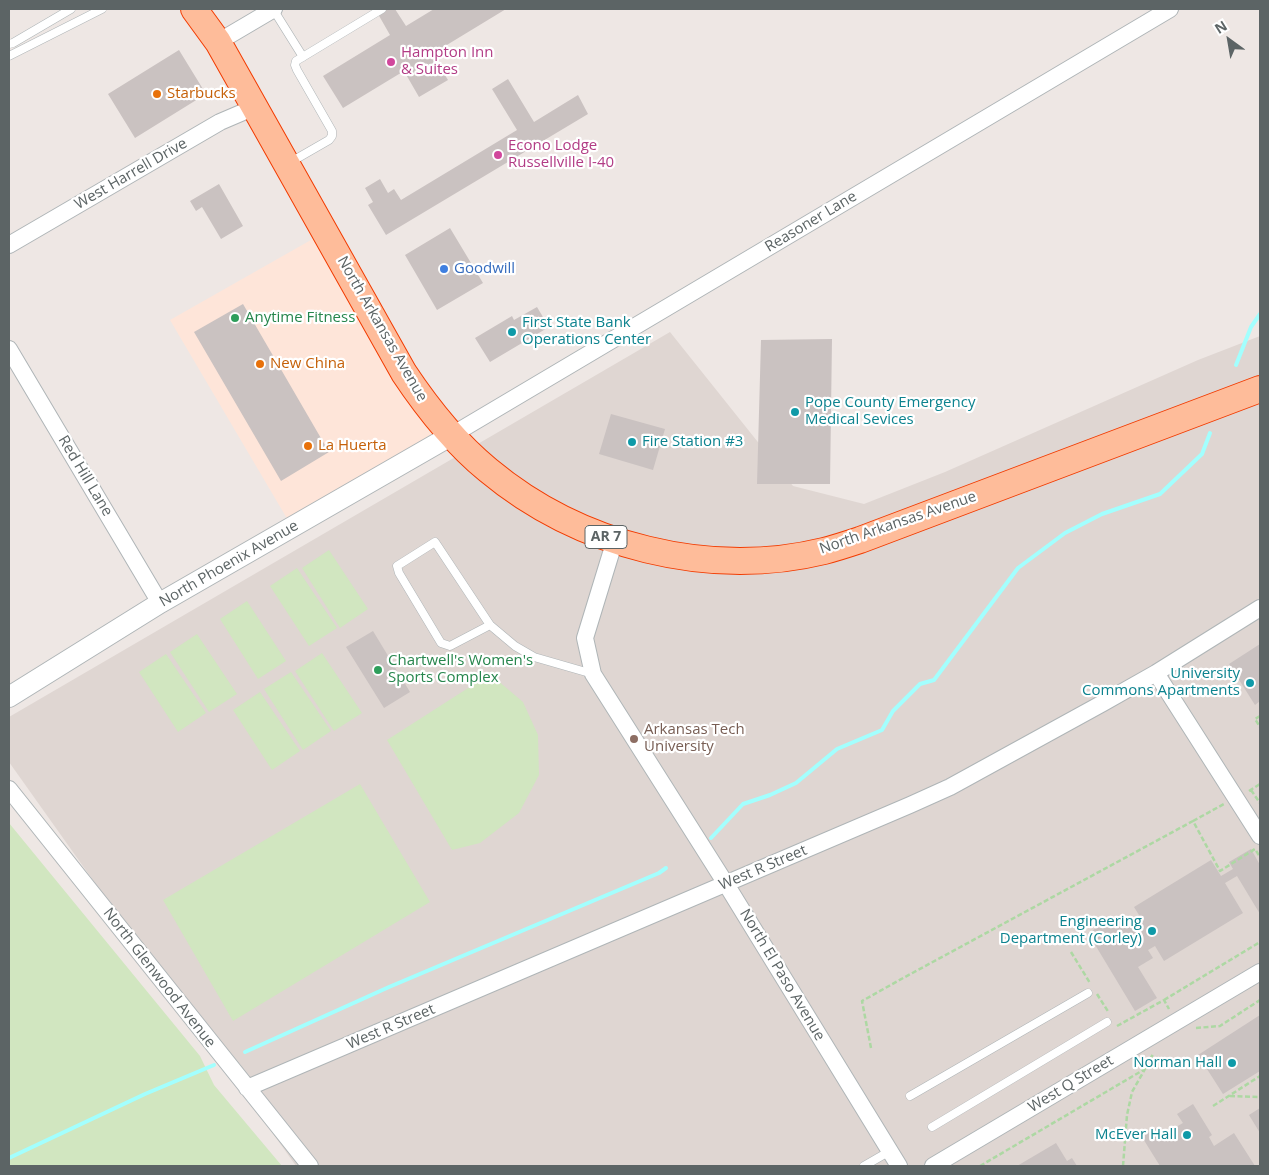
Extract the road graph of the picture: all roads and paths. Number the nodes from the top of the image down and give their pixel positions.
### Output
1 (71, 9) edge
2 (102, 9) edge
3 (194, 9) edge
4 (273, 9) edge
5 (382, 9) edge
6 (1170, 9) edge
7 (218, 42) junction
8 (9, 44) edge
9 (9, 56) edge
10 (303, 57) junction
11 (255, 107) junction
12 (288, 164) junction
13 (9, 245) edge
14 (9, 349) edge
15 (1260, 389) edge
16 (452, 435) junction
17 (615, 540) junction
18 (160, 603) junction
19 (1260, 608) edge
20 (490, 625) junction
21 (1156, 673) junction
22 (593, 674) junction
23 (9, 698) edge
24 (1260, 716) edge
25 (1260, 727) edge
26 (1260, 784) edge
27 (9, 789) edge
28 (1260, 803) edge
29 (1260, 836) edge
30 (1260, 857) edge
31 (726, 884) junction
32 (1260, 942) edge
33 (1260, 972) edge
34 (1088, 993) dead end
35 (1164, 1000) dead end
36 (1260, 1000) edge
37 (1107, 1022) dead end
38 (1192, 1028) dead end
39 (871, 1048) dead end
40 (1145, 1069) dead end
41 (1260, 1076) edge
42 (247, 1088) junction
43 (910, 1096) dead end
44 (1229, 1096) junction
45 (1260, 1097) edge
46 (1213, 1106) dead end
47 (932, 1127) dead end
48 (890, 1151) junction
49 (310, 1166) edge
50 (864, 1166) edge
51 (899, 1166) edge
52 (933, 1166) edge
53 (1123, 1166) edge

1 - 8 lane
2 - 9 lane
3 - 7 highway, North Arkansas Avenue / AR 7
4 - 7 street
4 - 10 lane
5 - 10 lane
6 - 16 street, Reasoner Lane
7 - 11 highway, North Arkansas Avenue / AR 7
10 - 12 lane
11 - 12 highway, North Arkansas Avenue / AR 7
11 - 13 street, West Harrell Drive
12 - 16 highway, North Arkansas Avenue / AR 7
14 - 18 street, Red Hill Lane
15 - 17 highway, North Arkansas Avenue / AR 7
16 - 17 highway, North Arkansas Avenue / AR 7
16 - 18 street, North Phoenix Avenue
17 - 22 street, North El Paso Avenue
18 - 23 street, North Phoenix Avenue
19 - 21 street, West R Street
20 - 20 lane
20 - 22 lane
21 - 29 street
21 - 31 street, West R Street
22 - 31 street, North El Paso Avenue
24 - 25 path
26 - 28 path
27 - 42 street, North Glenwood Avenue
30 - 39 path
31 - 42 street, West R Street
31 - 48 street, North El Paso Avenue
32 - 35 path
33 - 52 street, West Q Street
34 - 43 lane
36 - 38 path
37 - 47 lane
40 - 53 path
41 - 44 path
42 - 49 street, North Glenwood Avenue
44 - 45 path
44 - 46 path
48 - 50 lane
48 - 51 street, North El Paso Avenue

